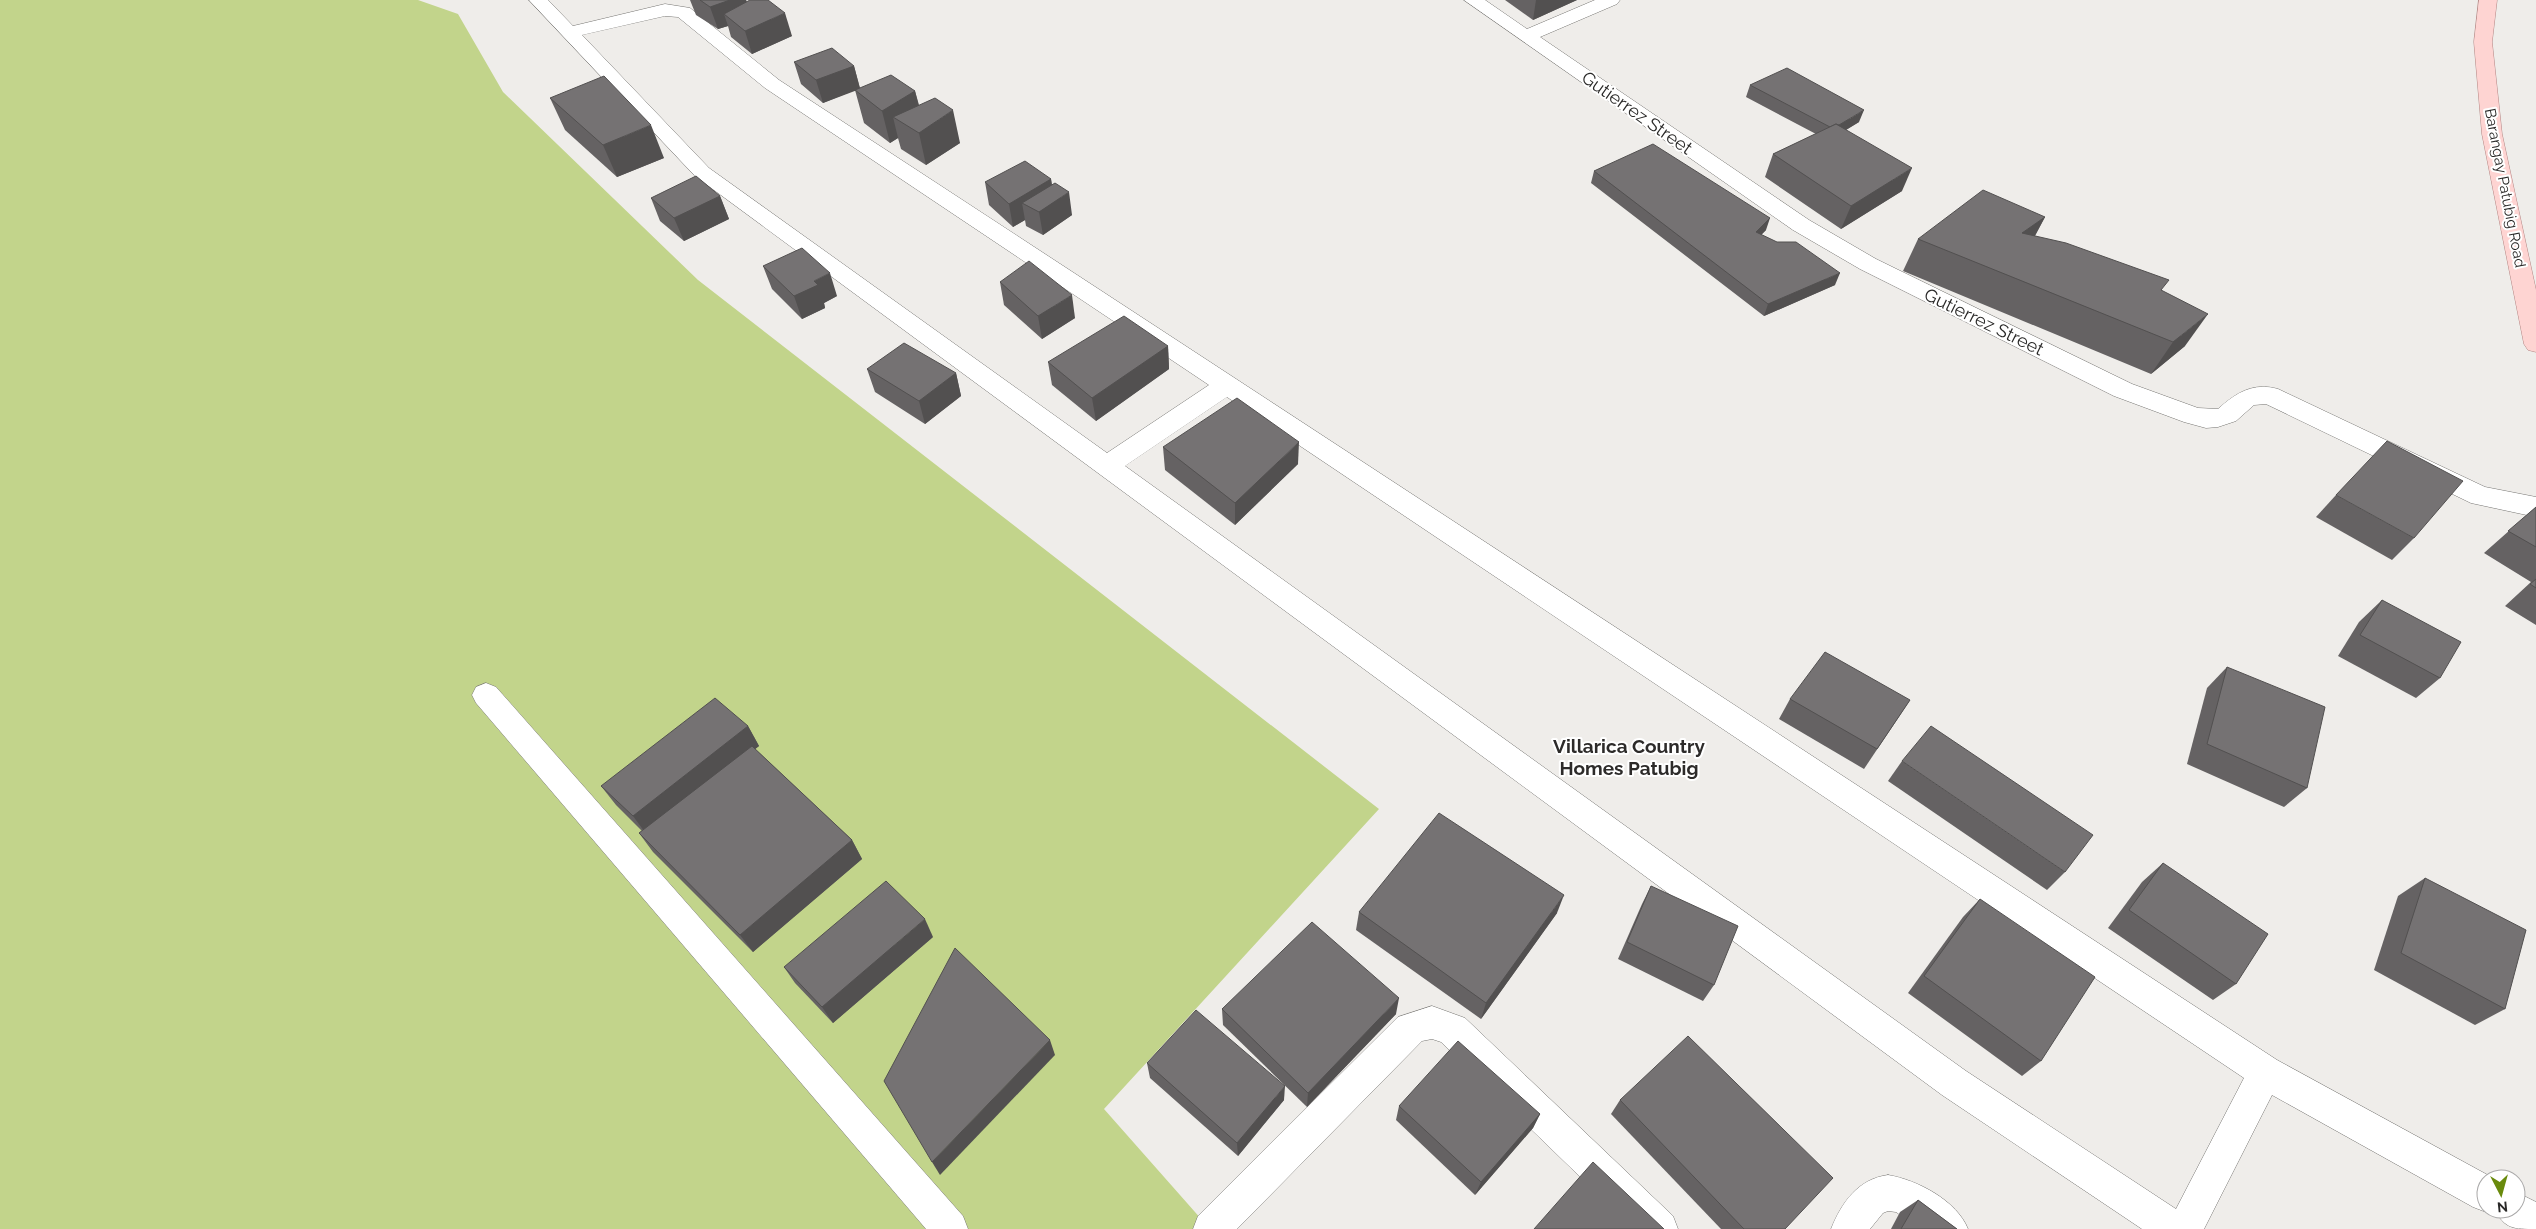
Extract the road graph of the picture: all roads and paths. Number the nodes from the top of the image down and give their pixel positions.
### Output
1 (538, 0) edge
2 (1473, 0) edge
3 (1611, 0) edge
4 (2488, 0) edge
5 (569, 33) junction
6 (1526, 36) junction
7 (2536, 344) edge
8 (1227, 385) junction
9 (1106, 466) junction
10 (2536, 507) edge
11 (486, 695) dead end
12 (2265, 1072) junction
13 (2476, 1188) edge
14 (950, 1229) edge
15 (1211, 1229) edge
16 (1660, 1229) edge
17 (1850, 1229) edge
18 (1950, 1229) edge
19 (2174, 1229) edge
20 (2186, 1229) edge

1 - 5 street
2 - 6 street, Gutierrez Street
3 - 6 street
4 - 7 main road, Barangay Patubig Road
5 - 8 street
5 - 9 street
6 - 10 street, Gutierrez Street
8 - 9 street
8 - 12 street
9 - 19 street
11 - 14 street
12 - 13 street
12 - 20 street
15 - 16 street
17 - 18 street

